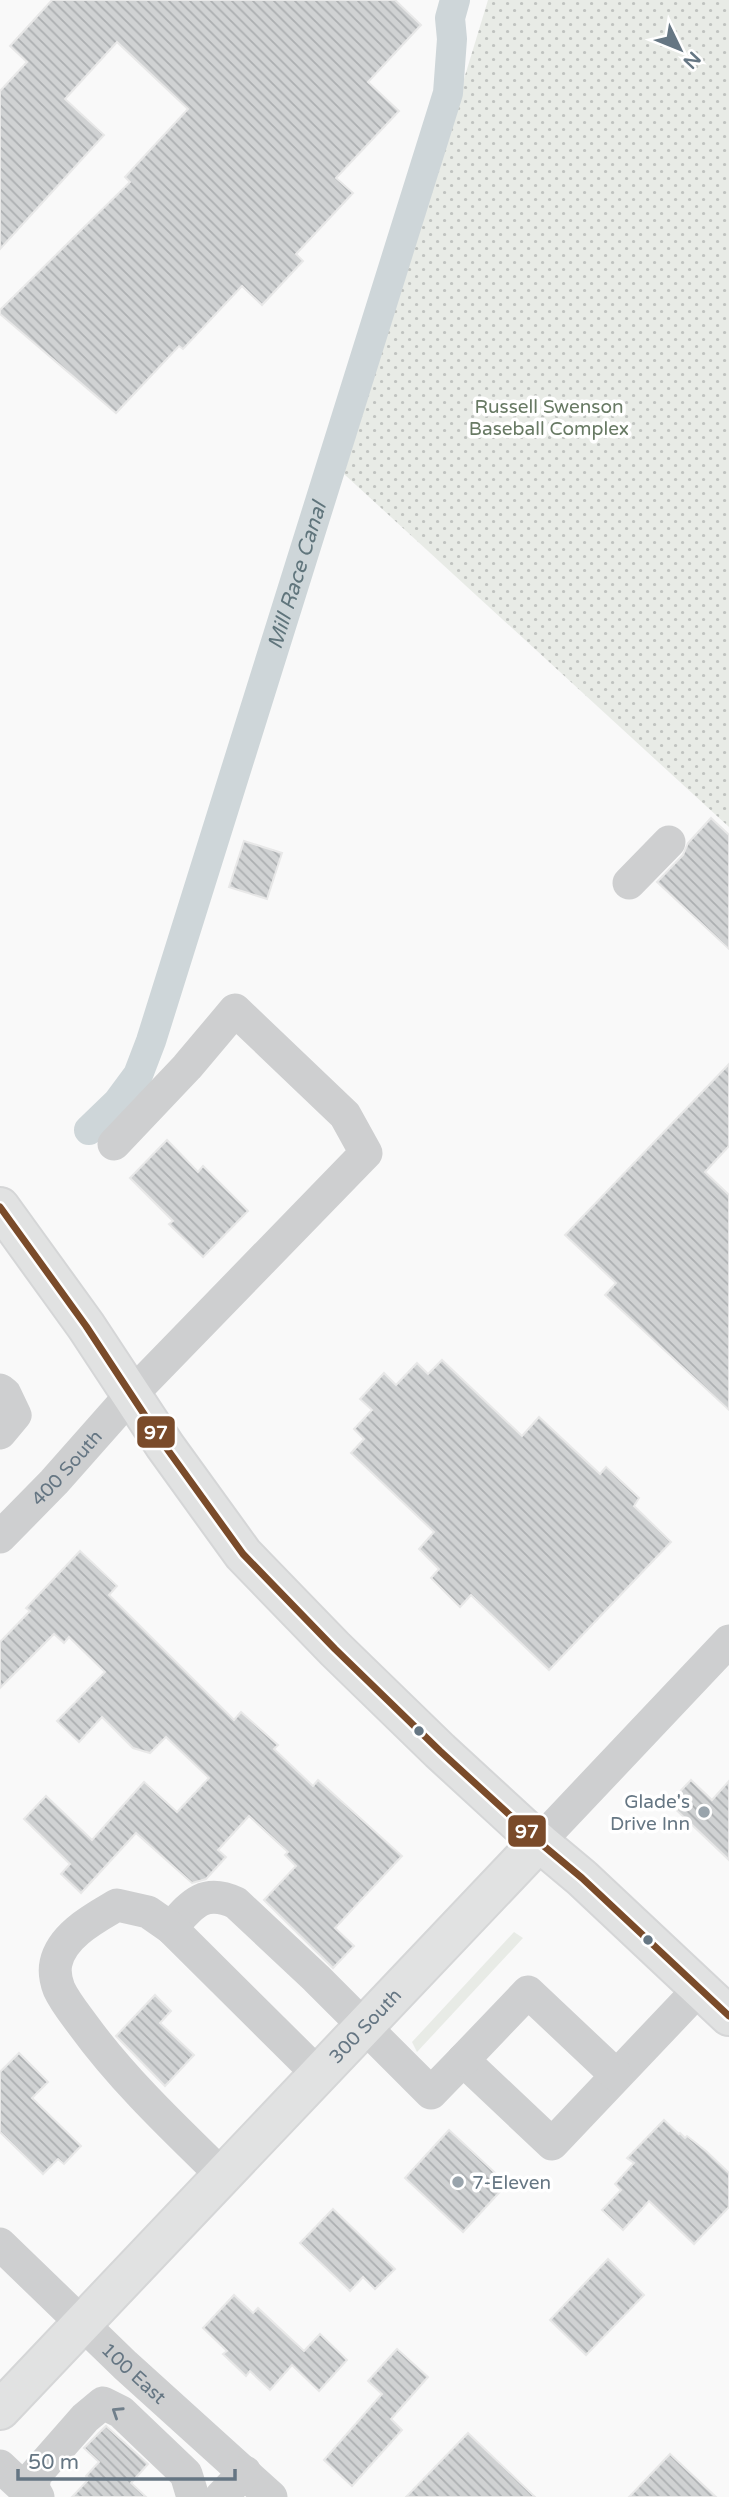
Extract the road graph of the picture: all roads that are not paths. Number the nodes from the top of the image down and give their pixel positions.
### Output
1 (669, 842) dead end
2 (629, 883) dead end
3 (114, 1144) dead end
4 (0, 1207) edge
5 (0, 1390) edge
6 (131, 1395) junction
7 (0, 1433) edge
8 (2, 1532) edge
9 (729, 1641) edge
10 (539, 1842) junction
11 (171, 1928) junction
12 (699, 1989) junction
13 (729, 2016) edge
14 (363, 2026) junction
15 (463, 2060) junction
16 (318, 2074) junction
17 (617, 2076) junction
18 (222, 2175) junction
19 (0, 2244) edge
20 (82, 2324) junction
21 (0, 2410) edge
22 (0, 2466) edge
23 (245, 2472) junction
24 (33, 2497) edge
25 (38, 2497) edge
26 (193, 2497) edge
27 (221, 2497) edge
28 (271, 2497) edge

1 - 2 street
3 - 6 street, 400 South
4 - 6 main road
5 - 7 street
6 - 8 street, 400 South
6 - 10 main road
9 - 10 street, 300 South
10 - 12 main road
10 - 14 main road, 300 South
11 - 14 street
11 - 16 street
11 - 18 street
12 - 13 main road
12 - 17 street
14 - 15 street
14 - 16 main road, 300 South
15 - 17 street
15 - 17 street
16 - 18 main road, 300 South
18 - 20 main road, 300 South
19 - 20 street, 100 East
20 - 21 main road, 300 South
20 - 23 street, 100 East
22 - 24 street
23 - 27 street
23 - 28 street, 100 East
26 -> 25 street

